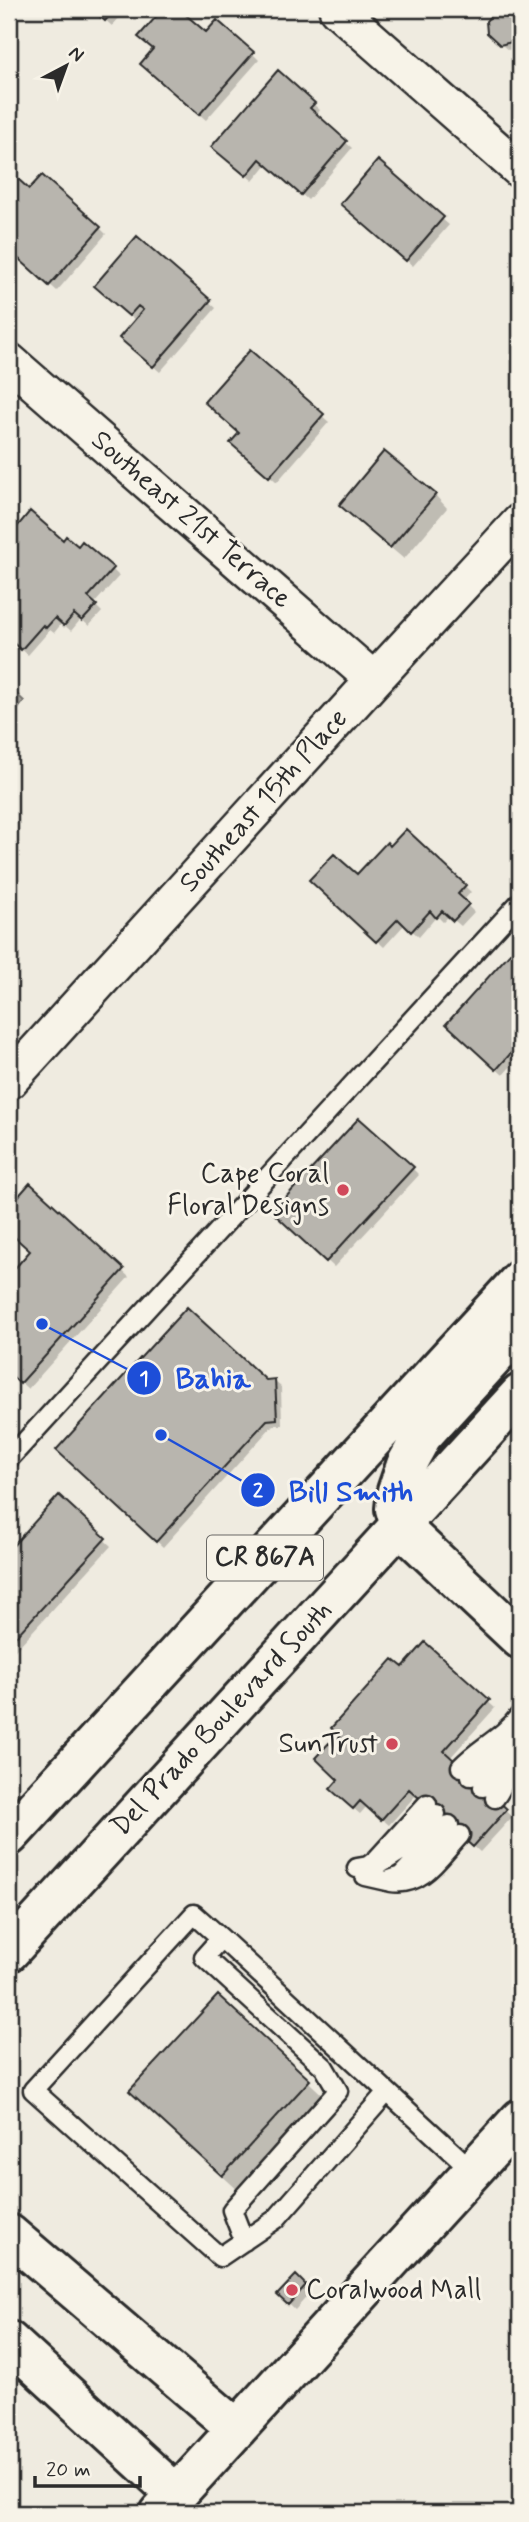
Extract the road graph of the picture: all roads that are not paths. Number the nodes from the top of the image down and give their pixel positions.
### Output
1 (337, 9) edge
2 (520, 170) edge
3 (9, 361) edge
4 (520, 522) edge
5 (374, 680) junction
6 (520, 902) edge
7 (9, 1081) edge
8 (520, 1280) edge
9 (520, 1329) edge
10 (520, 1394) edge
11 (9, 1459) edge
12 (400, 1526) junction
13 (520, 1639) edge
14 (511, 1728) edge
15 (9, 1836) edge
16 (387, 1881) joint
17 (221, 1938) junction
18 (9, 1951) edge
19 (387, 2092) junction
20 (520, 2119) edge
21 (473, 2171) junction
22 (9, 2234) edge
23 (244, 2241) junction
24 (9, 2341) edge
25 (237, 2429) junction
26 (169, 2504) edge

1 - 2 street
3 - 5 street, Southeast 21st Terrace
4 - 5 street, Southeast 15th Place
5 - 7 street, Southeast 15th Place
6 - 11 lane
8 - 15 main road, CR 867A
9 - 12 main road
10 - 12 main road, Del Prado Boulevard South / CR 867A
12 - 13 main road
12 - 18 main road, Del Prado Boulevard South / CR 867A
14 - 14 lane
16 - 16 lane
17 - 19 lane
17 - 23 lane
17 - 23 lane
19 - 21 lane
19 - 23 lane
20 - 21 main road
21 - 25 main road
22 - 25 main road
24 - 26 main road
25 - 26 main road

